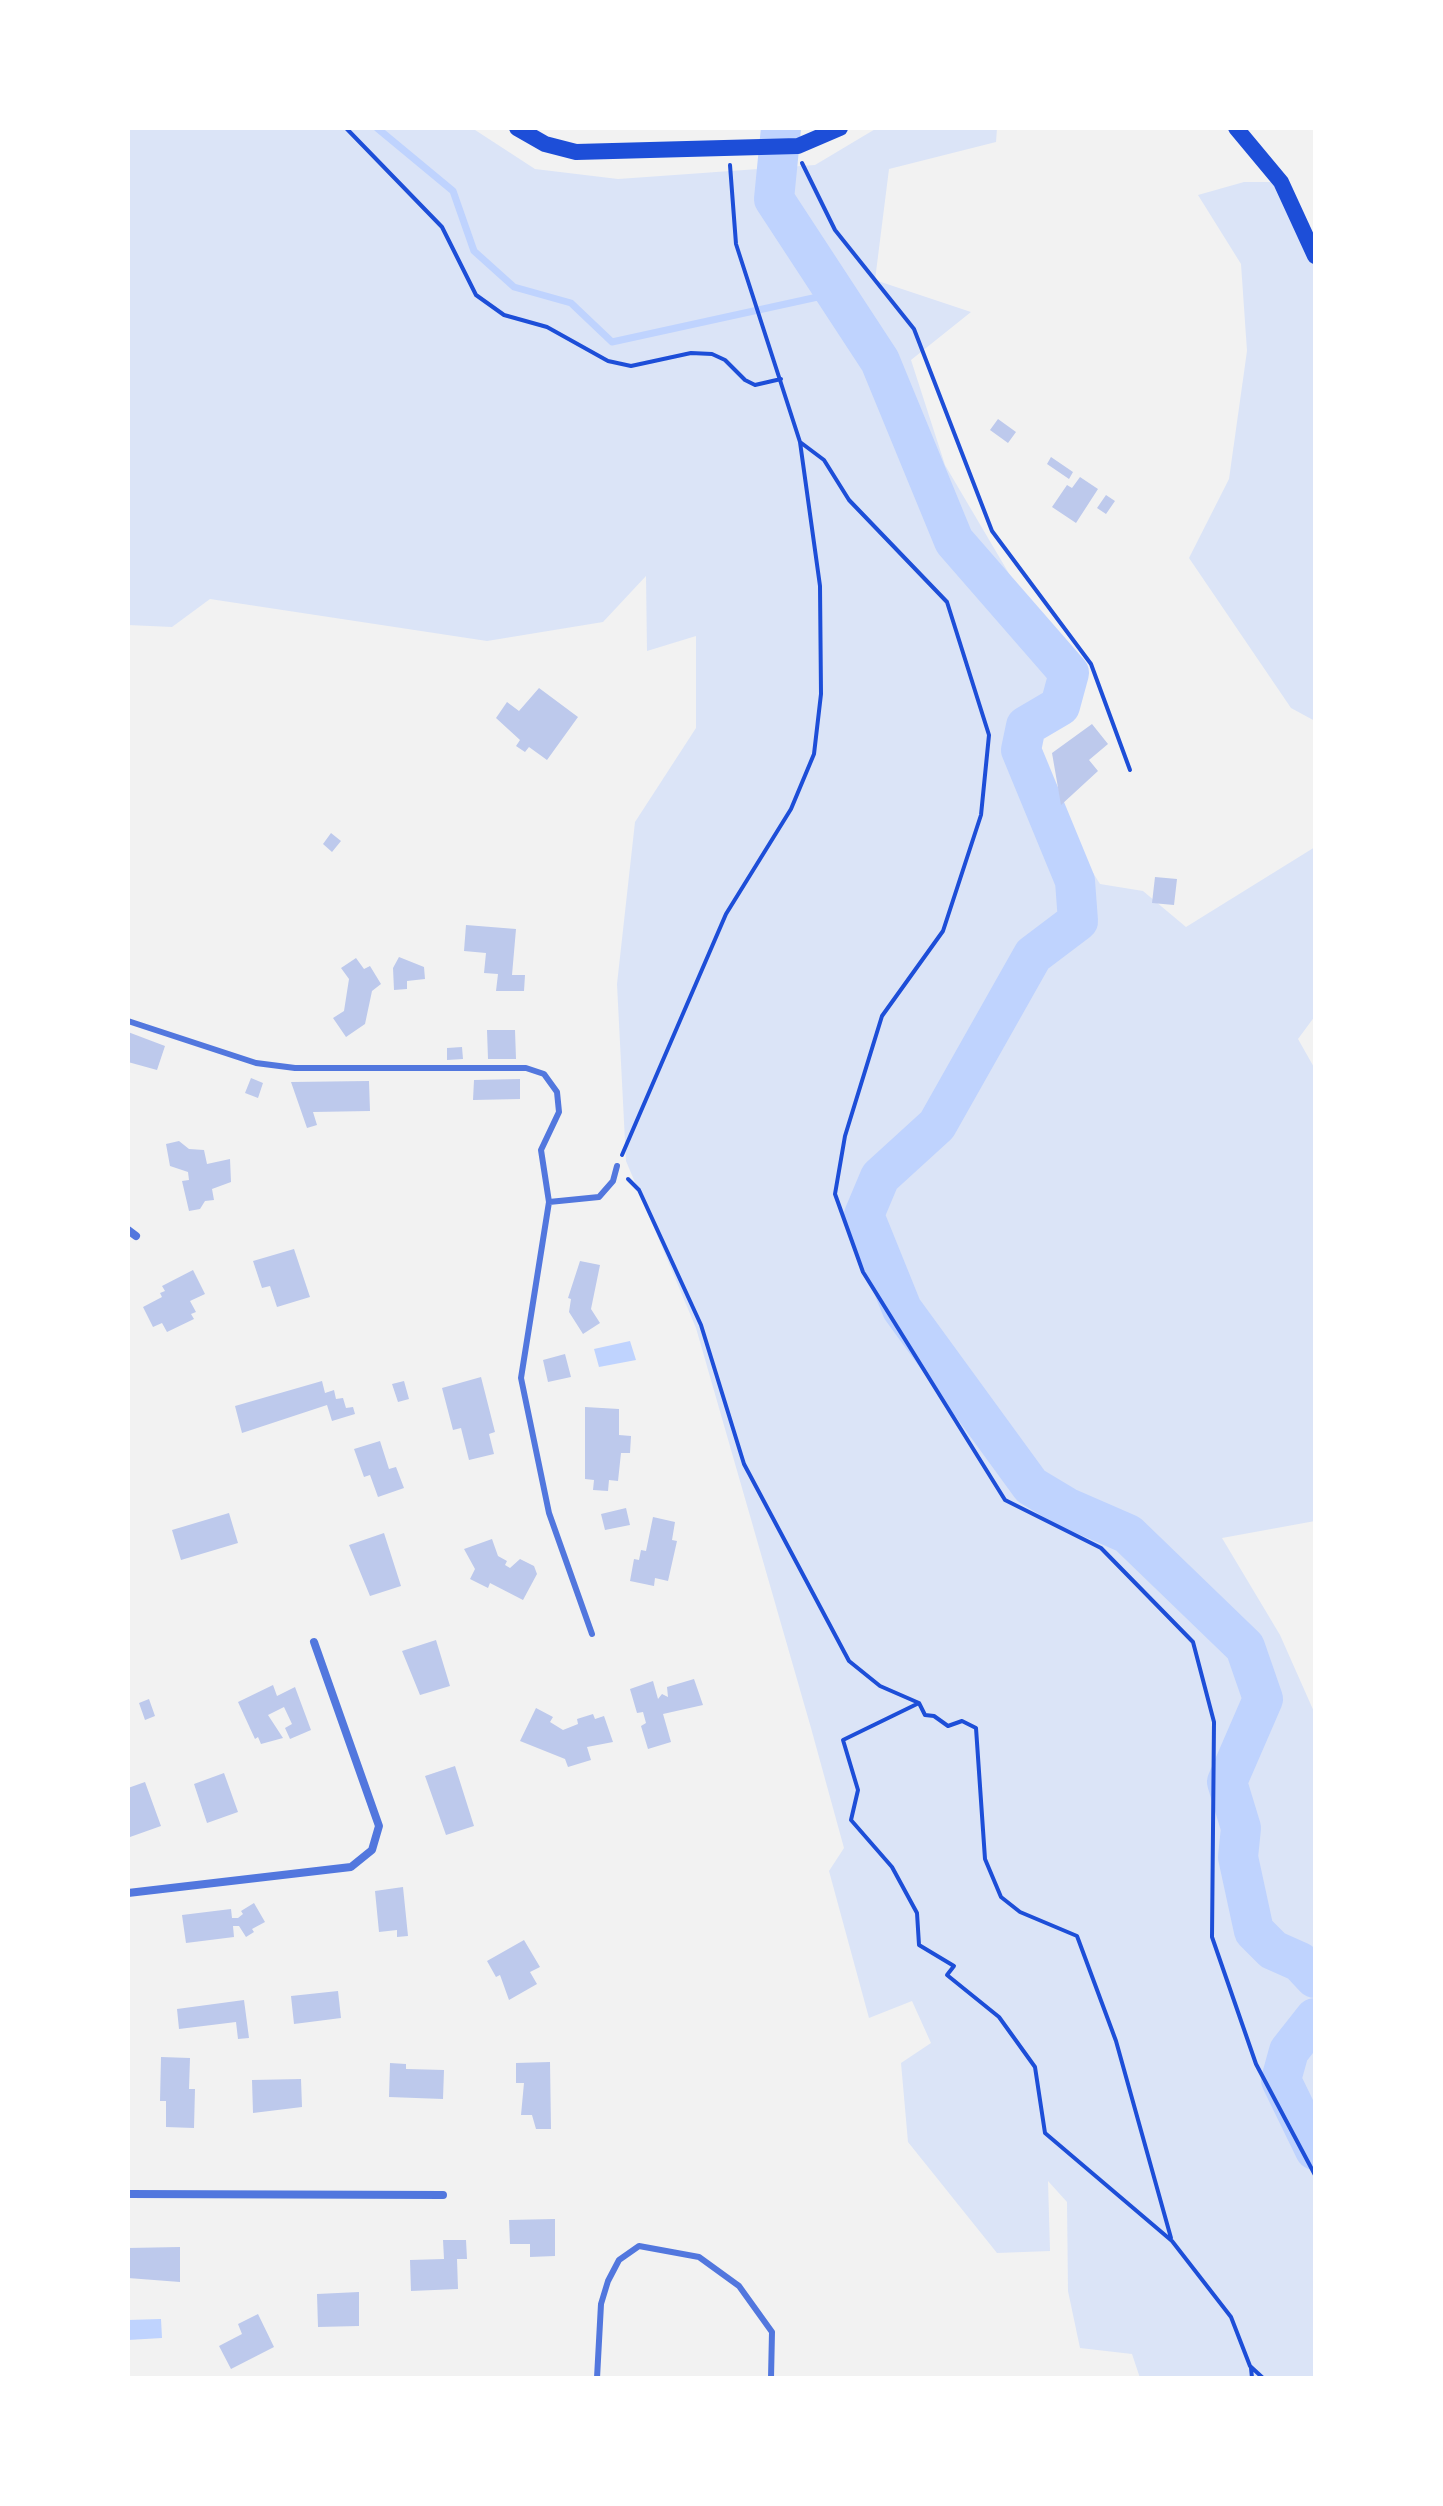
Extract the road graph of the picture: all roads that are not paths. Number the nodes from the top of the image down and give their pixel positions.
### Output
1 (517, 128) edge
2 (840, 128) edge
3 (1236, 128) edge
4 (1315, 256) edge
5 (128, 1021) edge
6 (617, 1166) road end
7 (549, 1202) junction
8 (592, 1634) dead end
9 (314, 1642) dead end
10 (128, 1893) edge
11 (128, 2194) edge
12 (443, 2195) dead end
13 (597, 2378) edge
14 (771, 2378) edge

1 - 2 main road
3 - 4 main road
5 - 7 lane
6 - 7 lane
7 - 8 lane
9 - 10 street
11 - 12 street
13 - 14 lane

